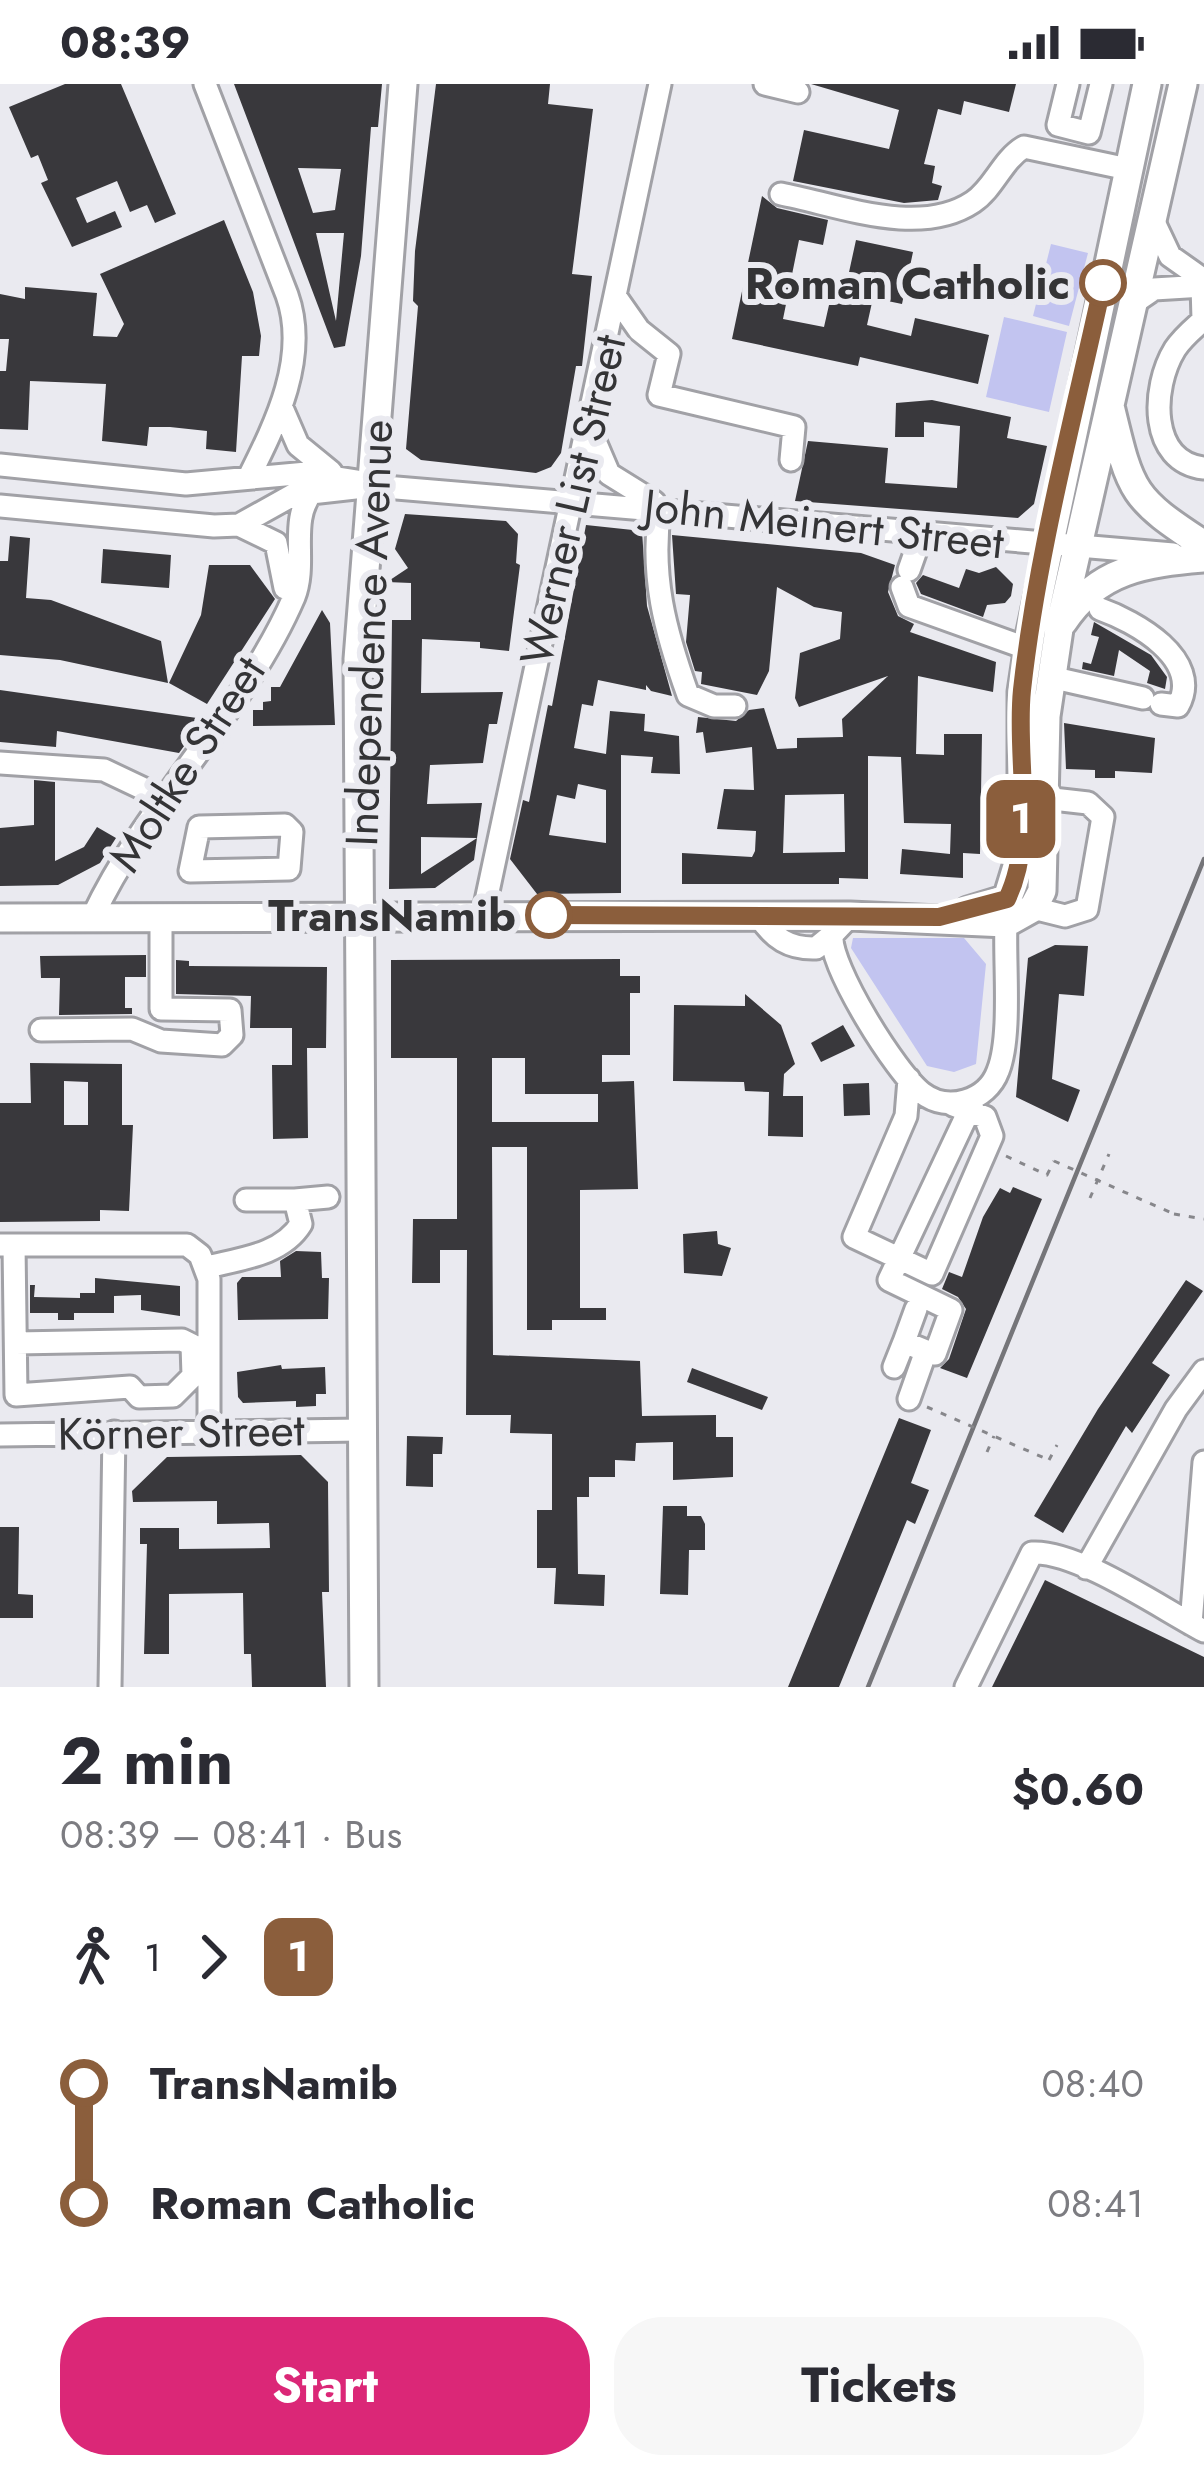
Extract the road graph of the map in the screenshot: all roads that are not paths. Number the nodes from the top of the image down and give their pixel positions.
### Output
1 (205, 84) edge
2 (404, 84) edge
3 (661, 84) edge
4 (765, 84) edge
5 (1068, 84) edge
6 (1101, 84) edge
7 (1147, 84) edge
8 (1184, 84) edge
9 (798, 92) dead end
10 (1128, 169) junction
11 (781, 194) dead end
12 (1153, 220) junction
13 (1203, 284) edge
14 (618, 300) junction
15 (1132, 304) junction
16 (1110, 406) junction
17 (282, 408) junction
18 (588, 425) junction
19 (791, 460) dead end
20 (0, 465) edge
21 (1204, 468) edge
22 (97, 475) junction
23 (337, 475) junction
24 (249, 477) junction
25 (373, 486) junction
26 (313, 491) junction
27 (569, 501) junction
28 (0, 506) edge
29 (663, 508) junction
30 (88, 513) junction
31 (239, 525) junction
32 (922, 533) junction
33 (1204, 545) edge
34 (1061, 547) junction
35 (1204, 557) edge
36 (1100, 610) dead end
37 (284, 613) junction
38 (1059, 629) junction
39 (1029, 649) junction
40 (1050, 677) junction
41 (735, 706) dead end
42 (0, 763) edge
43 (163, 798) junction
44 (1044, 798) junction
45 (190, 872) joint
46 (1033, 908) junction
47 (1002, 913) junction
48 (483, 915) junction
49 (94, 916) junction
50 (160, 916) junction
51 (0, 917) edge
52 (360, 918) junction
53 (841, 925) junction
54 (161, 1009) junction
55 (41, 1030) dead end
56 (148, 1033) junction
57 (909, 1079) junction
58 (964, 1103) junction
59 (328, 1197) dead end
60 (246, 1200) dead end
61 (295, 1200) junction
62 (7, 1245) edge
63 (899, 1258) junction
64 (204, 1261) junction
65 (916, 1309) dead end
66 (16, 1343) junction
67 (915, 1346) junction
68 (894, 1367) dead end
69 (1204, 1371) edge
70 (918, 1403) road end
71 (209, 1429) junction
72 (362, 1430) junction
73 (114, 1432) junction
74 (0, 1435) edge
75 (1204, 1462) edge
76 (1086, 1568) junction
77 (1197, 1628) edge
78 (110, 1687) edge
79 (364, 1687) edge
80 (966, 1687) edge

1 - 17 street
2 - 25 main road, Independence Avenue
3 - 14 street, Werner List Street
4 - 9 street
5 - 6 street
7 - 10 main road
8 - 12 main road
10 - 11 street
10 - 34 main road
12 - 13 street
12 - 15 main road
13 - 15 street
13 - 21 street
14 - 18 street, Werner List Street
14 - 19 street
15 - 16 main road
16 - 33 main road
16 - 34 main road
17 - 23 street
17 - 24 street
18 - 27 street, Werner List Street
18 - 29 street
20 - 22 street, John Meinert Street
22 - 24 street, John Meinert Street
22 - 30 street
23 - 24 street, John Meinert Street
23 - 25 street, John Meinert Street
25 - 26 street, John Meinert Street
25 - 27 street, John Meinert Street
25 - 52 main road, Independence Avenue
26 - 31 street, John Meinert Street
26 - 37 street, Moltke Street
27 - 29 street, John Meinert Street
27 - 48 street, Werner List Street
28 - 30 street
29 - 32 street, John Meinert Street
29 - 41 street
30 - 31 street
31 - 37 street, Moltke Street
32 - 34 street, John Meinert Street
32 - 39 street
34 - 35 street, John Meinert Street
34 - 38 main road
34 - 39 main road
35 - 38 main road
36 - 40 street
37 - 43 street, Moltke Street
38 - 40 main road
39 - 47 main road
40 - 44 main road
42 - 43 street
43 - 49 street, Moltke Street
44 - 46 main road
44 - 46 street
45 - 45 street
46 - 47 main road
47 - 53 main road
47 - 58 street
48 - 52 main road
48 - 53 main road
49 - 50 main road
49 - 51 main road
50 - 52 main road
50 - 54 street
52 - 72 main road, Independence Avenue
53 - 57 street
54 - 56 street
54 - 56 street
55 - 56 street
57 - 58 street
57 - 63 street
58 - 63 street
58 - 63 street
59 - 61 street
60 - 61 street
61 - 64 street
62 - 64 street
62 - 66 street
63 - 67 street
64 - 71 street
65 - 67 street
66 - 66 street
67 - 68 street
67 - 70 street
69 - 76 street
71 - 72 street, Körner Street
71 - 73 street, Körner Street
72 - 79 main road, Independence Avenue
73 - 74 street, Körner Street
73 - 78 street
75 - 77 street
76 - 77 street
76 - 80 street

